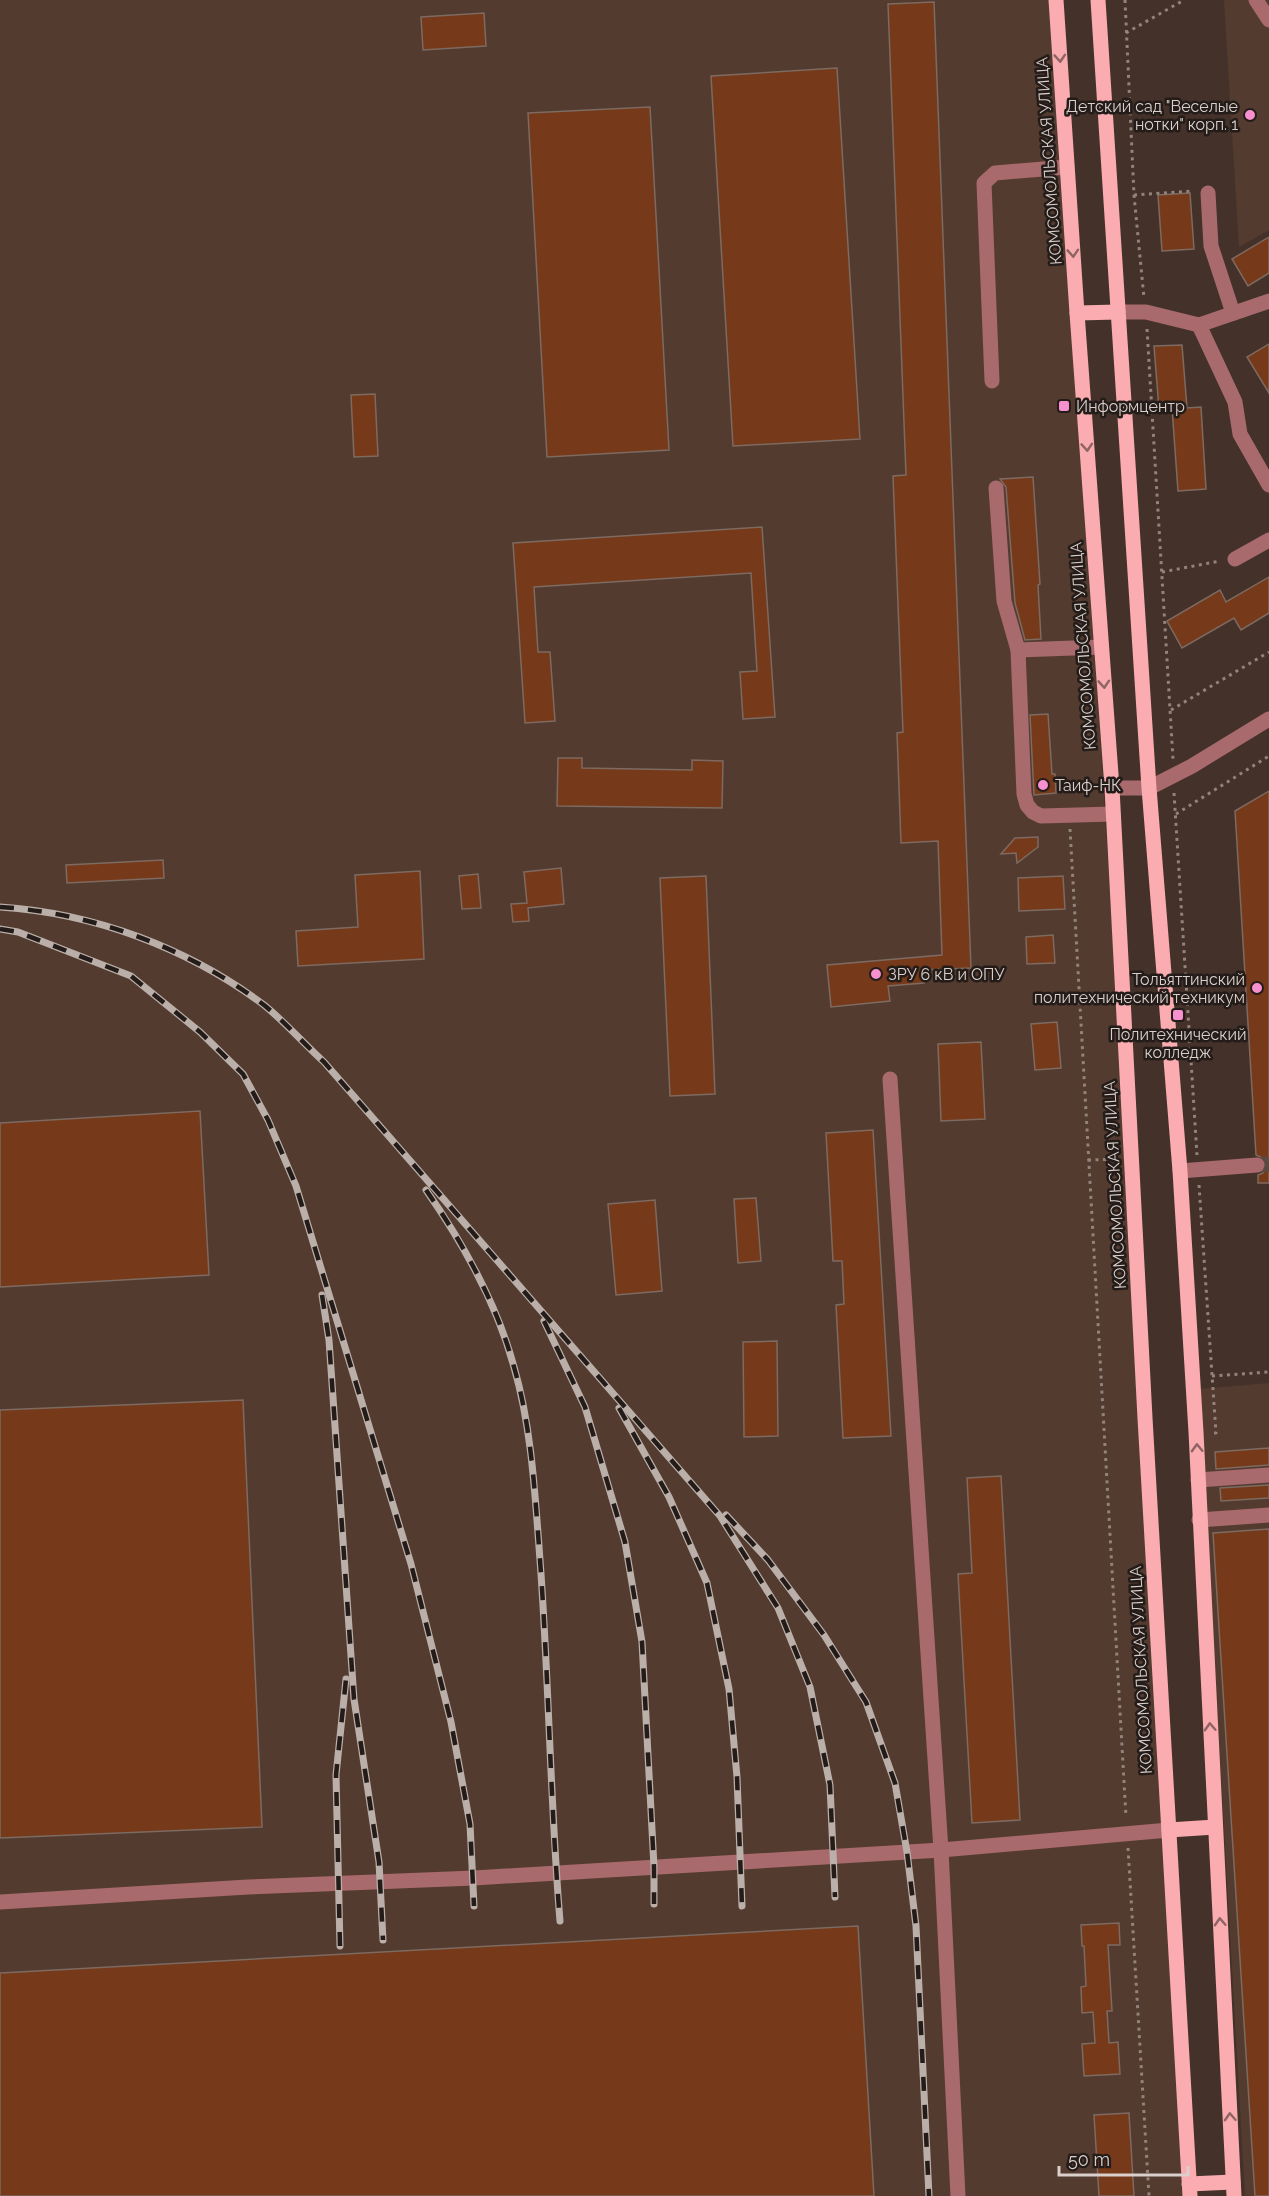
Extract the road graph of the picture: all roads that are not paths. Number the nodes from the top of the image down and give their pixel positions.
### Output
1 (1056, 0) edge
2 (1098, 0) edge
3 (1256, 0) edge
4 (1269, 20) edge
5 (1067, 167) junction
6 (1208, 193) road end
7 (1269, 301) edge
8 (1077, 312) junction
9 (1118, 312) junction
10 (1233, 313) junction
11 (1199, 325) junction
12 (992, 381) dead end
13 (1269, 485) edge
14 (996, 488) dead end
15 (1269, 540) edge
16 (1235, 559) road end
17 (1101, 647) junction
18 (1018, 650) junction
19 (1269, 719) edge
20 (1112, 788) junction
21 (1149, 788) junction
22 (1113, 814) junction
23 (890, 1079) dead end
24 (1257, 1165) tunnel mouth
25 (1180, 1171) junction
26 (1269, 1475) edge
27 (1198, 1480) junction
28 (1269, 1515) edge
29 (1199, 1520) junction
30 (1215, 1827) junction
31 (1169, 1830) junction
32 (941, 1850) junction
33 (0, 1902) edge
34 (1234, 2189) edge
35 (1189, 2190) edge
36 (958, 2196) edge

1 -> 5 main road, КОМСОМОЛЬСКАЯ УЛИЦА
2 - 9 main road, КОМСОМОЛЬСКАЯ УЛИЦА
3 - 4 street
5 -> 8 main road, КОМСОМОЛЬСКАЯ УЛИЦА
5 - 12 street
6 - 10 street
7 - 10 street
8 - 9 main road
8 -> 17 main road, КОМСОМОЛЬСКАЯ УЛИЦА
9 - 11 street
9 - 21 main road, КОМСОМОЛЬСКАЯ УЛИЦА
10 - 11 street
11 - 13 street
14 - 18 street
15 - 16 street
17 - 18 street
17 -> 20 main road, КОМСОМОЛЬСКАЯ УЛИЦА
18 - 22 street
19 - 21 street
20 - 21 street
20 - 22 main road, КОМСОМОЛЬСКАЯ УЛИЦА
21 - 25 main road, КОМСОМОЛЬСКАЯ УЛИЦА
22 - 31 main road, КОМСОМОЛЬСКАЯ УЛИЦА
23 - 32 street
24 - 25 street
27 -> 25 main road, КОМСОМОЛЬСКАЯ УЛИЦА
26 - 27 street
27 - 29 main road, КОМСОМОЛЬСКАЯ УЛИЦА
28 - 29 street
30 -> 29 main road, КОМСОМОЛЬСКАЯ УЛИЦА
30 - 31 main road
34 -> 30 main road, КОМСОМОЛЬСКАЯ УЛИЦА
31 - 32 street
31 - 35 main road, КОМСОМОЛЬСКАЯ УЛИЦА
32 - 33 street
32 - 36 street
34 - 35 main road, КОМСОМОЛЬСКАЯ УЛИЦА

